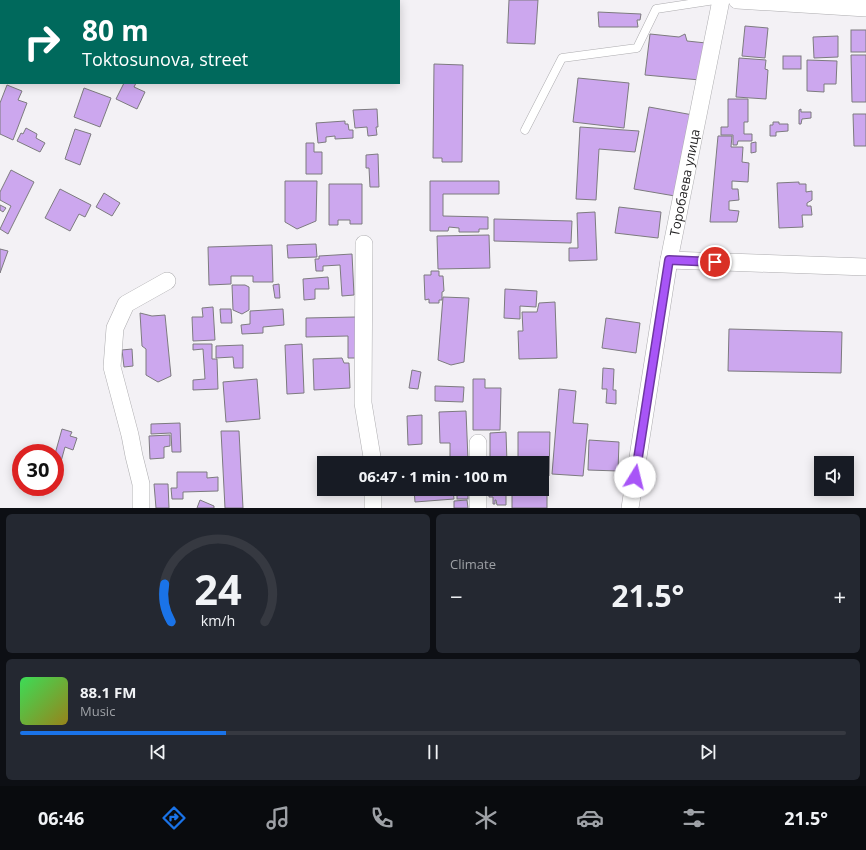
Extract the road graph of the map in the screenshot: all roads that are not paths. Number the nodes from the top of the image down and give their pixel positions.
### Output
1 (715, 0) edge
2 (721, 0) edge
3 (737, 0) edge
4 (866, 8) edge
5 (525, 130) dead end
6 (364, 244) dead end
7 (669, 260) junction
8 (866, 267) edge
9 (167, 282) dead end
10 (478, 443) dead end
11 (372, 456) edge
12 (478, 456) edge
13 (373, 496) edge
14 (478, 496) edge
15 (141, 508) edge
16 (373, 508) edge
17 (478, 508) edge
18 (630, 508) edge

1 - 5 lane
2 - 7 street, Торобаева улица
3 - 4 street
6 - 11 street
7 - 8 street
7 - 18 street, Торобаева улица
9 - 15 street
10 - 12 street
13 - 16 street
14 - 17 street

